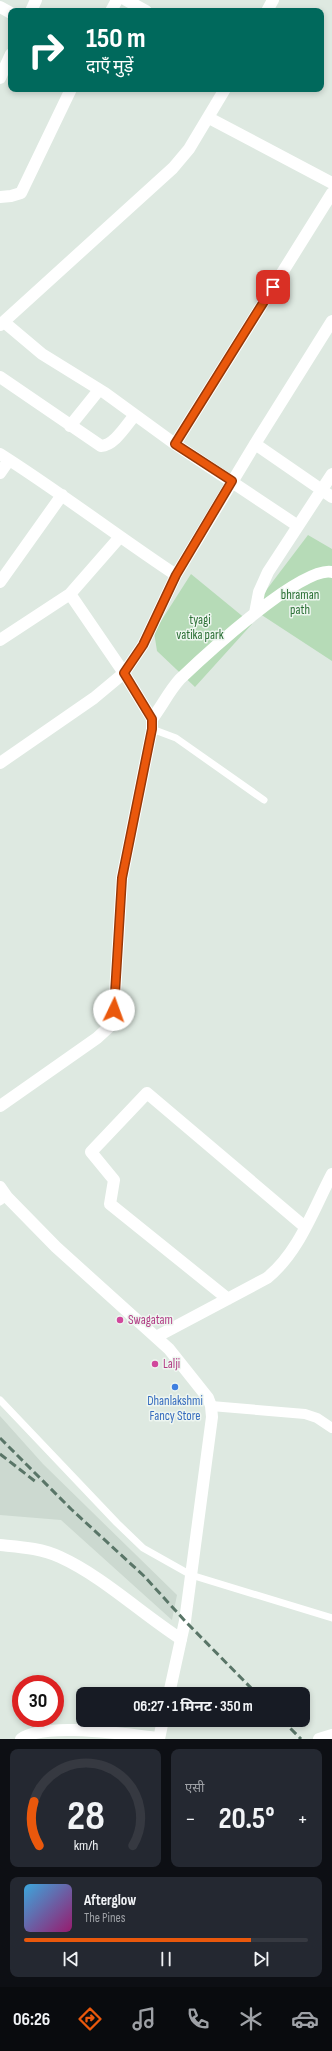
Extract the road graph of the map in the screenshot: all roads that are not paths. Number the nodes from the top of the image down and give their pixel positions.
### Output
1 (126, 0) edge
2 (141, 8) edge
3 (8, 61) edge
4 (0, 78) edge
5 (70, 92) edge
6 (223, 92) edge
7 (209, 118) junction
8 (332, 183) edge
9 (332, 193) edge
10 (0, 197) edge
11 (332, 321) edge
12 (2, 323) edge
13 (0, 377) edge
14 (99, 390) junction
15 (135, 415) junction
16 (70, 426) junction
17 (175, 444) junction
18 (254, 444) junction
19 (5, 457) edge
20 (0, 473) edge
21 (332, 474) edge
22 (232, 481) junction
23 (321, 490) junction
24 (62, 495) junction
25 (332, 497) edge
26 (298, 526) junction
27 (119, 538) junction
28 (332, 572) edge
29 (176, 575) junction
30 (0, 582) edge
31 (70, 594) junction
32 (255, 613) junction
33 (0, 640) edge
34 (124, 673) junction
35 (152, 724) junction
36 (1, 759) edge
37 (264, 800) dead end
38 (0, 1106) edge
39 (332, 1174) edge
40 (0, 1187) edge
41 (4, 1200) edge
42 (305, 1227) junction
43 (228, 1299) junction
44 (156, 1337) junction
45 (0, 1400) edge
46 (211, 1406) junction
47 (332, 1428) edge
48 (0, 1545) edge
49 (191, 1575) junction
50 (332, 1618) edge
51 (181, 1639) junction
52 (171, 1687) edge
53 (162, 1727) edge
54 (332, 1735) edge
55 (21, 1739) edge
56 (159, 1739) edge
57 (318, 1739) edge

1 - 2 street
3 - 4 street
5 - 10 street
6 - 7 street
7 - 8 street
7 - 12 street
9 - 17 street
11 - 18 street
12 - 14 street
13 - 16 street
14 - 15 street
14 - 16 street
15 - 16 street
15 - 17 street
17 - 22 street
18 - 22 street
18 - 23 street
19 - 20 street
19 - 24 street
21 - 23 street
22 - 26 street
22 - 29 street
23 - 25 street
23 - 26 street
24 - 27 street
24 - 30 street
26 - 32 street
27 - 29 street
27 - 31 street
28 - 32 street
29 - 34 street
31 - 33 street
31 - 34 street
32 - 35 street
34 - 35 street
34 - 36 street
35 - 37 lane
35 - 38 street
39 - 42 street
40 - 41 street
41 - 44 street
42 - 43 street
42 - 43 street
43 - 44 street
44 - 46 street
45 - 49 lane
46 - 47 street
46 - 49 street
48 - 51 street
49 - 50 lane
49 - 51 street
51 - 52 street
53 - 56 street
54 - 57 street
55 - 56 street

